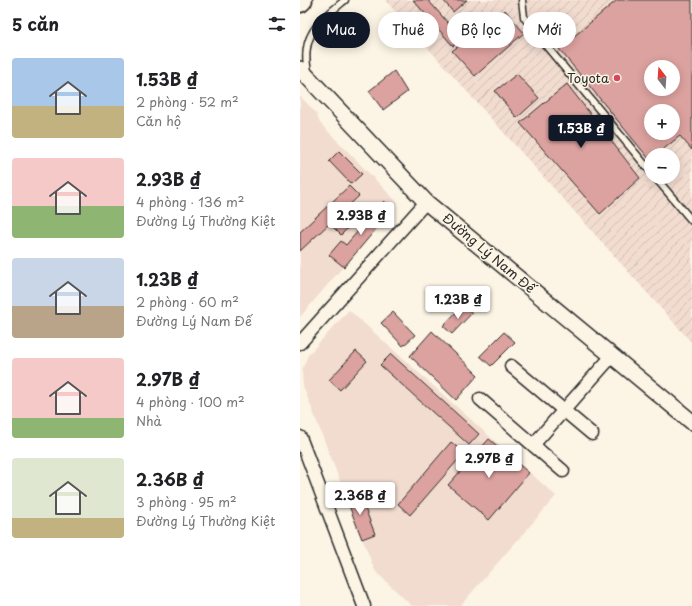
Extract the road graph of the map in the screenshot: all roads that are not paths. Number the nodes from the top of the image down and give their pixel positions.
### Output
1 (345, 0) edge
2 (522, 0) edge
3 (305, 74) edge
4 (644, 164) edge
5 (661, 184) edge
6 (426, 202) junction
7 (692, 221) edge
8 (300, 343) edge
9 (612, 356) junction
10 (512, 366) dead end
11 (480, 399) dead end
12 (564, 410) junction
13 (692, 422) edge
14 (592, 434) dead end
15 (300, 437) edge
16 (533, 445) junction
17 (563, 471) dead end
18 (364, 606) edge

1 - 3 lane
2 - 4 lane
3 - 6 street, Đường Lý Nam Đế
5 - 7 lane
6 - 8 street
6 - 9 street, Đường Lý Nam Đế
9 - 12 street
9 - 13 street, Đường Lý Nam Đế
10 - 12 street
11 - 16 street
12 - 14 street
12 - 16 street
15 - 18 street
16 - 17 street

